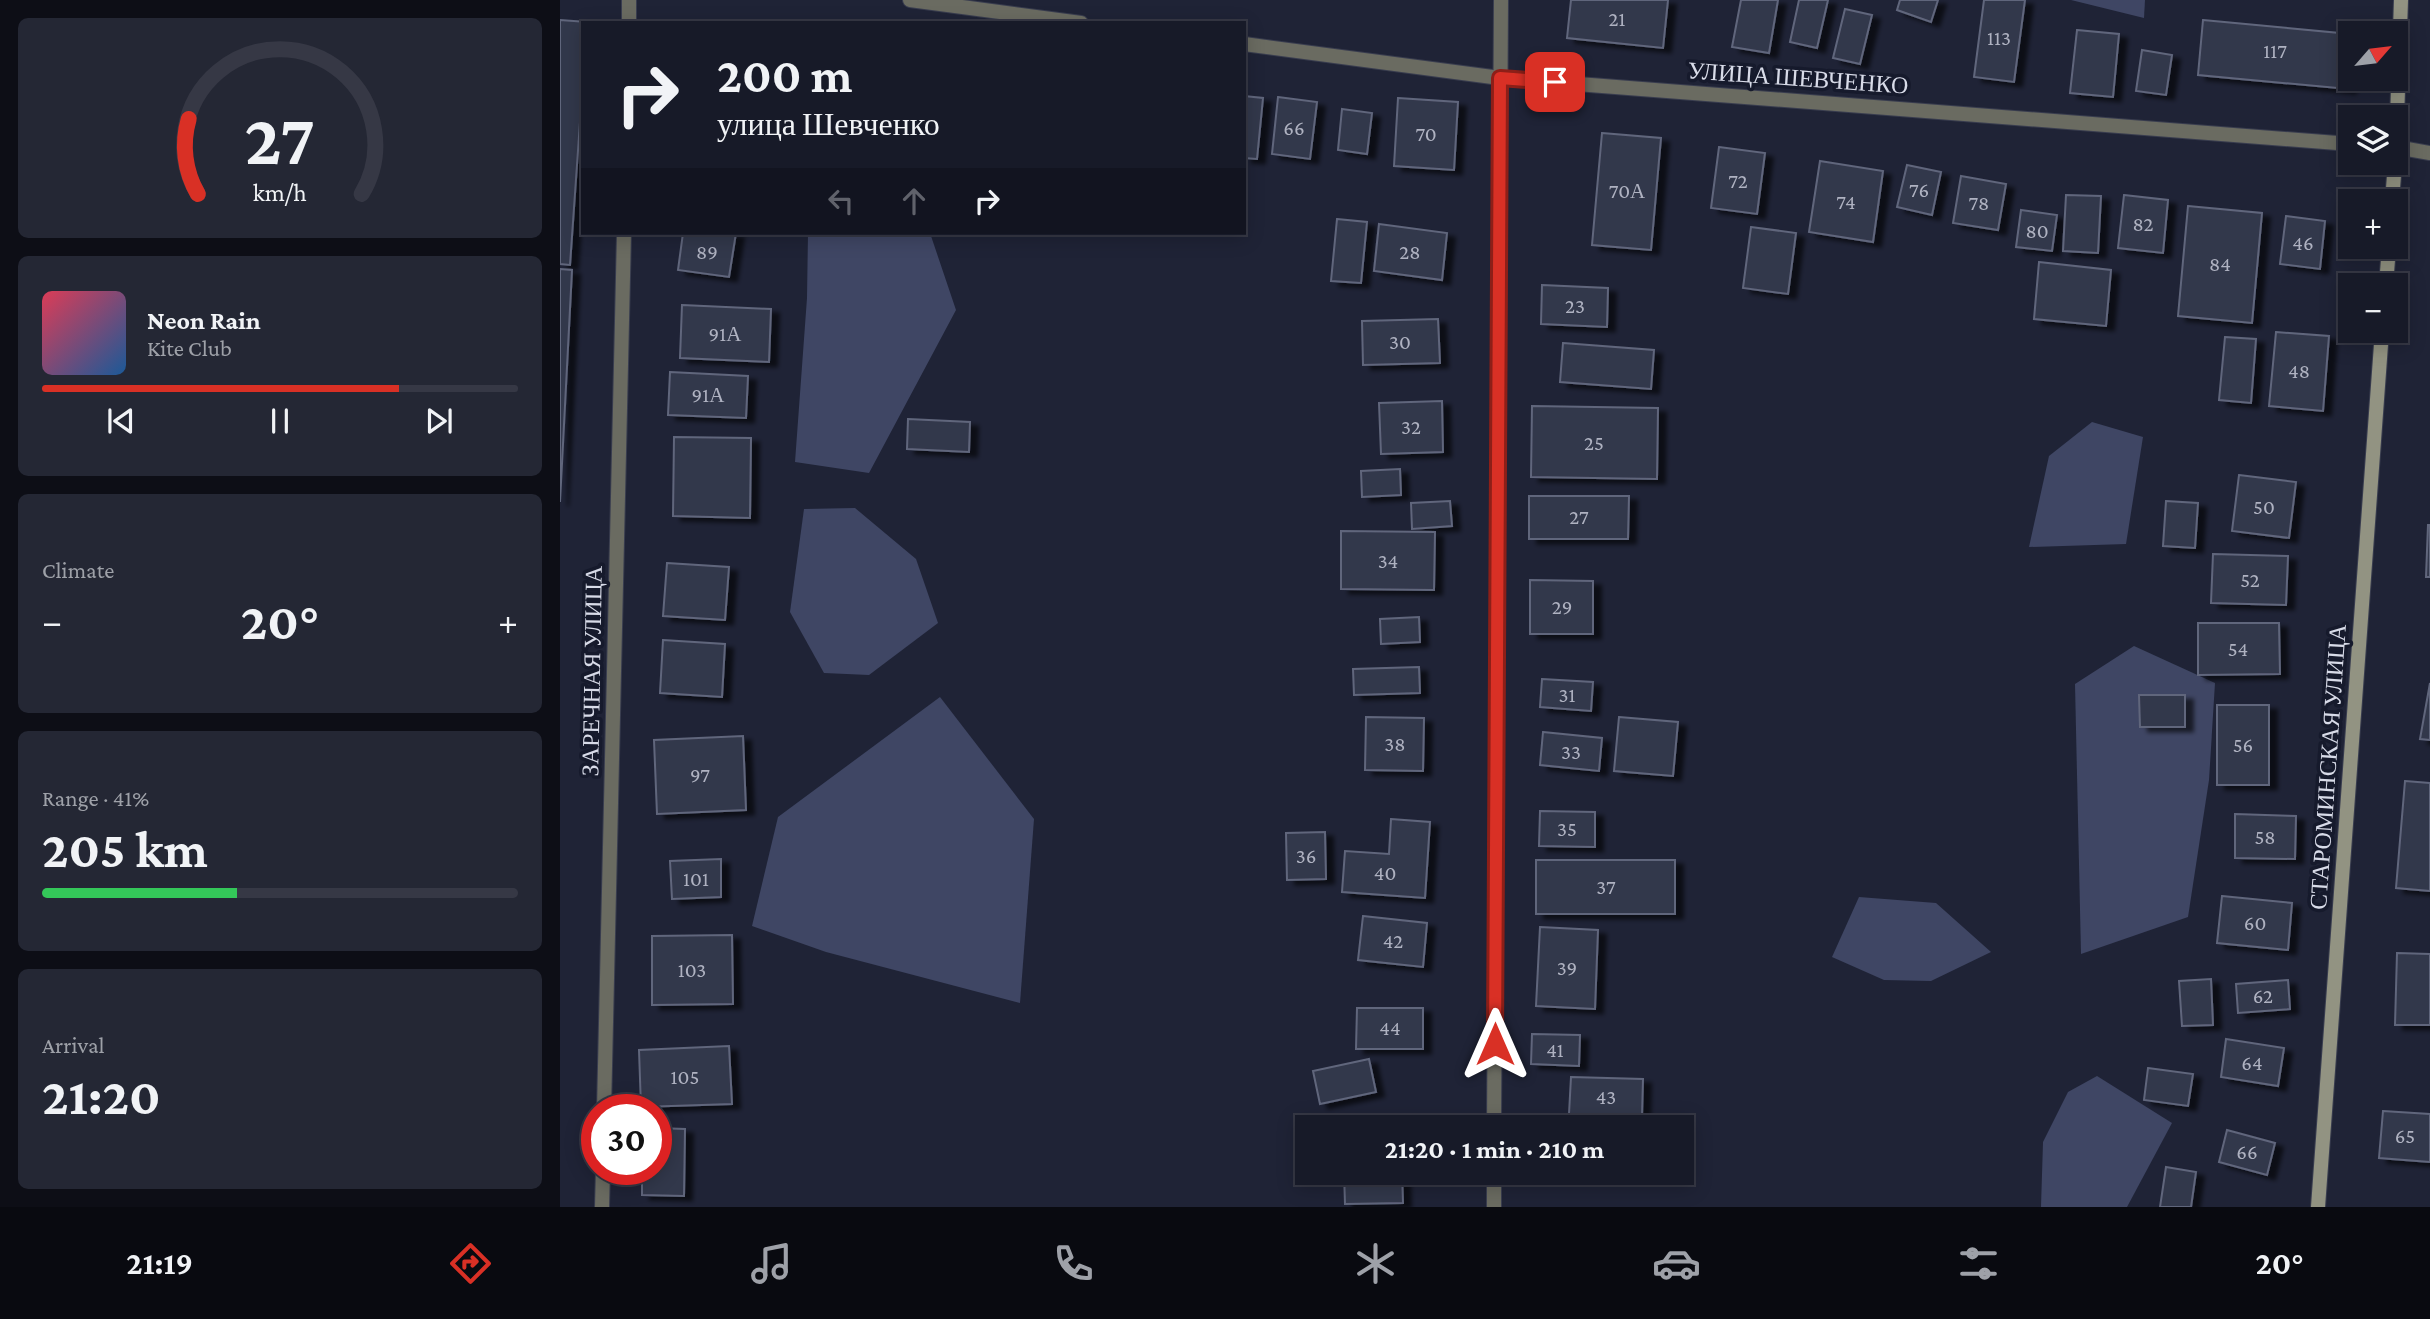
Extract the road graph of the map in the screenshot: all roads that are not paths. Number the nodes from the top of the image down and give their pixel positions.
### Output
1 (629, 0) edge
2 (910, 0) edge
3 (1501, 0) edge
4 (2401, 0) edge
5 (629, 21) edge
6 (1067, 21) edge
7 (1246, 44) edge
8 (1500, 78) junction
9 (2397, 105) edge
10 (2338, 143) edge
11 (2408, 150) edge
12 (2430, 153) edge
13 (624, 235) edge
14 (2381, 343) edge
15 (604, 1094) edge
16 (1494, 1115) edge
17 (603, 1185) edge
18 (1494, 1185) edge
19 (602, 1207) edge
20 (1494, 1207) edge
21 (2318, 1207) edge

1 - 5 street
2 - 6 street
3 - 8 street
4 - 9 street
7 - 8 street, УЛИЦА ШЕВЧЕНКО
8 - 10 street, УЛИЦА ШЕВЧЕНКО
8 - 16 street
11 - 12 street
13 - 15 street, ЗАРЕЧНАЯ УЛИЦА
14 - 21 street, СТАРОМИНСКАЯ УЛИЦА
17 - 19 street
18 - 20 street

